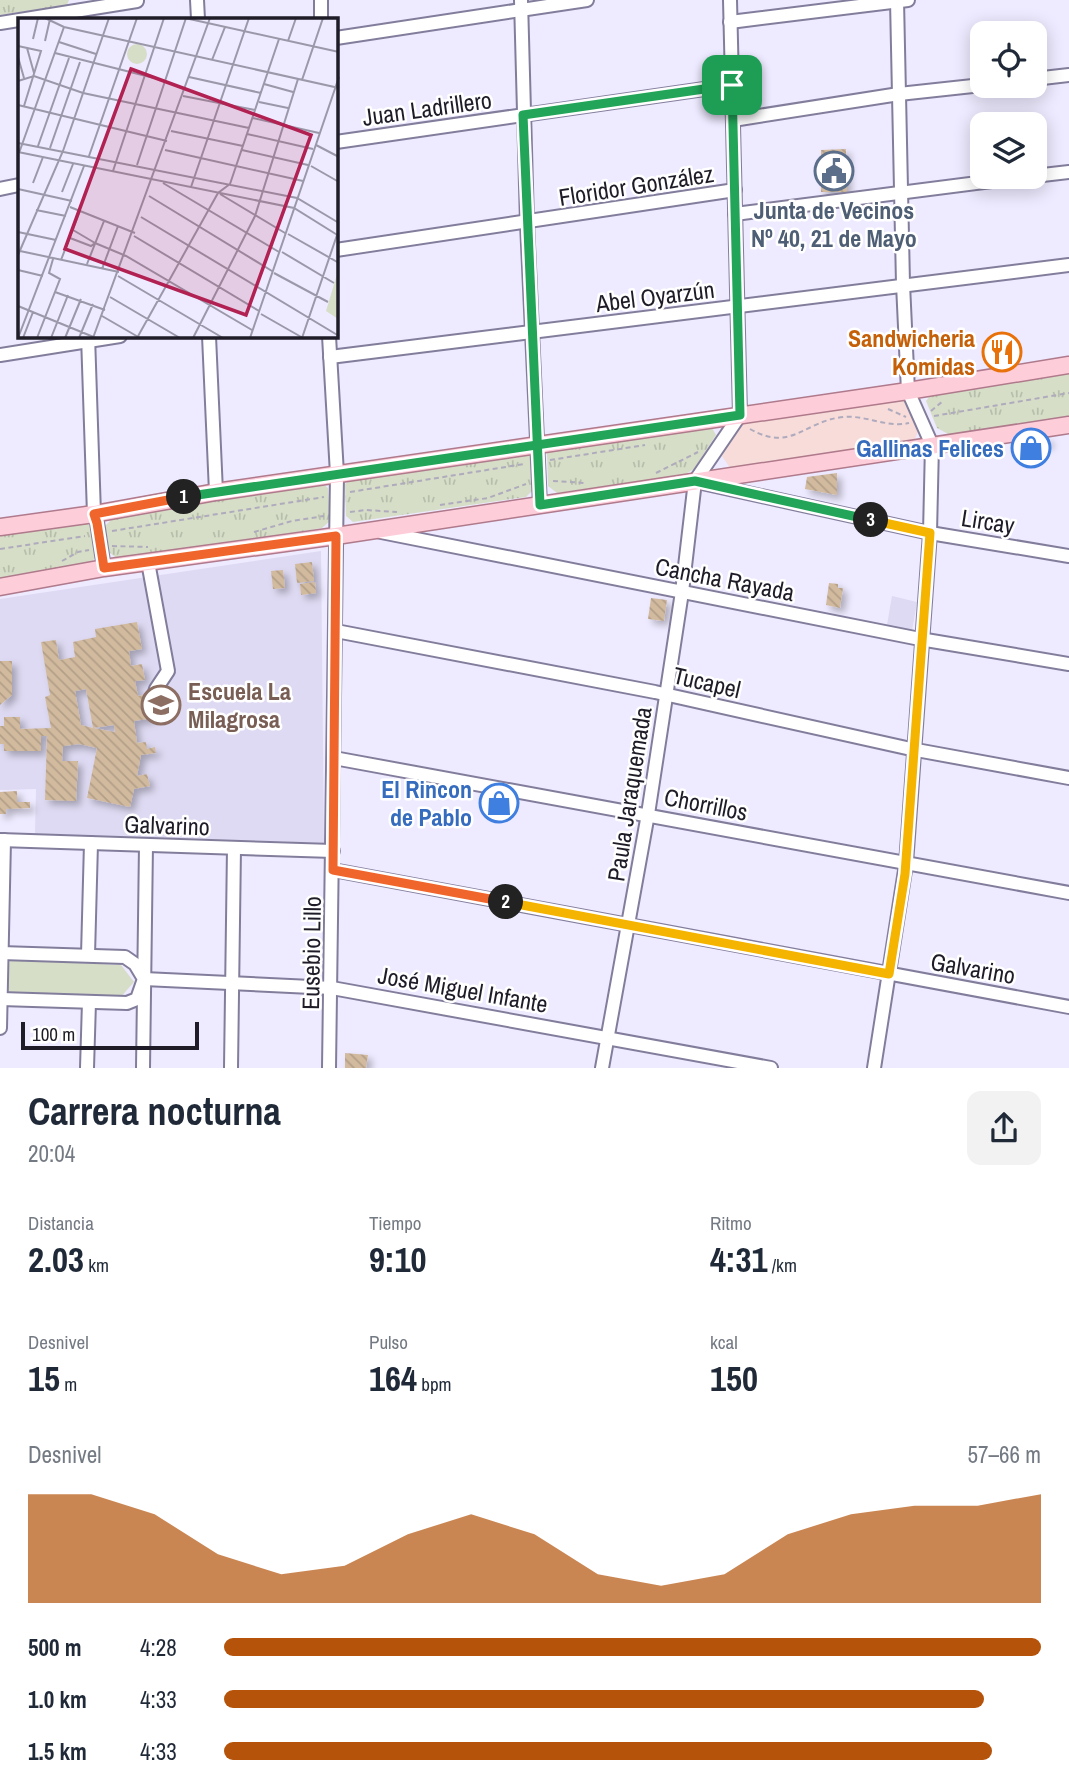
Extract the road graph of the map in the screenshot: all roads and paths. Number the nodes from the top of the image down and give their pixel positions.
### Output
1 (197, 0) edge
2 (321, 0) edge
3 (587, 0) edge
4 (730, 0) edge
5 (900, 0) edge
6 (137, 1) edge
7 (521, 4) edge
8 (79, 9) edge
9 (28, 18) edge
10 (198, 18) edge
11 (321, 18) edge
12 (18, 20) edge
13 (730, 22) junction
14 (0, 23) edge
15 (338, 38) edge
16 (1069, 75) edge
17 (1047, 78) edge
18 (732, 85) junction
19 (970, 86) edge
20 (899, 94) junction
21 (523, 115) junction
22 (733, 120) junction
23 (338, 142) edge
24 (1069, 172) edge
25 (1047, 175) edge
26 (970, 183) edge
27 (18, 185) edge
28 (0, 188) edge
29 (735, 190) junction
30 (900, 191) junction
31 (735, 214) junction
32 (527, 223) junction
33 (338, 250) edge
34 (1069, 265) edge
35 (902, 284) junction
36 (737, 307) junction
37 (531, 332) junction
38 (88, 338) edge
39 (209, 338) edge
40 (329, 338) edge
41 (0, 355) edge
42 (330, 357) junction
43 (1069, 365) edge
44 (908, 391) junction
45 (740, 415) junction
46 (1069, 425) edge
47 (537, 443) junction
48 (932, 445) junction
49 (337, 474) junction
50 (695, 481) junction
51 (216, 492) junction
52 (540, 505) junction
53 (94, 514) junction
54 (0, 527) edge
55 (374, 530) junction
56 (930, 533) junction
57 (336, 536) junction
58 (1069, 556) edge
59 (148, 562) junction
60 (104, 568) junction
61 (0, 587) edge
62 (682, 592) junction
63 (335, 631) junction
64 (920, 639) junction
65 (1069, 664) edge
66 (154, 695) dead end
67 (666, 695) junction
68 (914, 750) junction
69 (334, 758) junction
70 (1069, 778) edge
71 (648, 814) junction
72 (2, 840) edge
73 (91, 843) junction
74 (146, 845) junction
75 (234, 848) junction
76 (333, 851) junction
77 (906, 864) junction
78 (333, 870) junction
79 (1069, 893) edge
80 (628, 925) junction
81 (2, 953) edge
82 (88, 955) junction
83 (889, 974) junction
84 (0, 976) edge
85 (144, 979) junction
86 (232, 983) junction
87 (332, 988) junction
88 (1, 999) edge
89 (89, 1002) junction
90 (1069, 1007) edge
91 (0, 1028) edge
92 (608, 1036) junction
93 (87, 1068) edge
94 (143, 1068) edge
95 (231, 1068) edge
96 (329, 1068) edge
97 (603, 1068) edge
98 (771, 1068) edge
99 (874, 1068) edge

1 - 10 street
2 - 11 street
3 - 7 street
4 - 13 street
5 - 13 street
5 - 20 street
6 - 8 street
7 - 15 street
7 - 21 street
8 - 9 street
12 - 14 street
13 - 18 street
16 - 17 street
18 - 21 street, Juan Ladrillero
18 - 22 street
19 - 20 street
20 - 22 street
20 - 30 street
21 - 23 street, Juan Ladrillero
21 - 32 street
22 - 29 street
24 - 25 street
26 - 30 street, Floridor González
27 - 28 street
29 - 31 street
29 - 32 street, Floridor González
30 - 31 street, Floridor González
30 - 35 street
31 - 36 street
32 - 33 street, Floridor González
32 - 37 street
34 - 35 street, Abel Oyarzún
35 - 36 street, Abel Oyarzún
35 - 44 street
36 - 37 street, Abel Oyarzún
36 - 45 street
37 - 42 street, Abel Oyarzún
37 - 47 street
38 - 41 street
38 - 53 street
39 - 51 street
40 - 42 street, Eusebio Lillo
42 - 49 street, Eusebio Lillo
43 - 44 main road
44 - 45 main road
44 - 48 street
45 - 47 main road
45 - 50 street, Paula Jaraquemada
46 - 48 main road
47 - 49 main road
47 - 52 street
48 - 50 main road
48 - 56 street
49 - 51 main road
49 - 57 street, Eusebio Lillo
50 - 52 main road
50 - 56 street, Lircay
50 - 62 street, Paula Jaraquemada
51 - 53 main road
52 - 55 main road
53 - 54 main road
53 - 60 street
55 - 57 main road
55 - 62 street, Cancha Rayada
56 - 58 street, Lircay
56 - 64 street
57 - 59 main road
57 - 63 street, Eusebio Lillo
59 - 60 main road
59 - 66 street
60 - 61 main road
62 - 64 street, Cancha Rayada
62 - 67 street, Paula Jaraquemada
63 - 67 street, Tucapel
63 - 69 street, Eusebio Lillo
64 - 65 street, Cancha Rayada
64 - 68 street
67 - 68 street, Tucapel
67 - 71 street, Paula Jaraquemada
68 - 70 street, Tucapel
68 - 77 street
69 - 71 street, Chorrillos
69 - 76 street, Eusebio Lillo
71 - 77 street, Chorrillos
71 - 80 street, Paula Jaraquemada
72 - 73 street, Galvarino
72 - 81 street
73 - 74 street, Galvarino
73 - 82 street
74 - 75 street, Galvarino
74 - 85 street
75 - 76 street, Galvarino
75 - 86 street
76 - 78 street, Eusebio Lillo
77 - 79 street, Chorrillos
77 - 83 street
78 - 80 street, Galvarino
78 - 87 street, Eusebio Lillo
80 - 83 street, Galvarino
80 - 92 street, Paula Jaraquemada
81 - 82 street
81 - 84 street
82 - 85 street
83 - 90 street, Galvarino
83 - 99 street
84 - 88 street
85 - 86 street, José Miguel Infante
85 - 89 street
85 - 94 street
86 - 87 street, José Miguel Infante
86 - 95 street
87 - 92 street, José Miguel Infante
87 - 96 street, Eusebio Lillo
88 - 89 street
88 - 91 street
89 - 93 street
92 - 97 street, Paula Jaraquemada
92 - 98 street, José Miguel Infante

